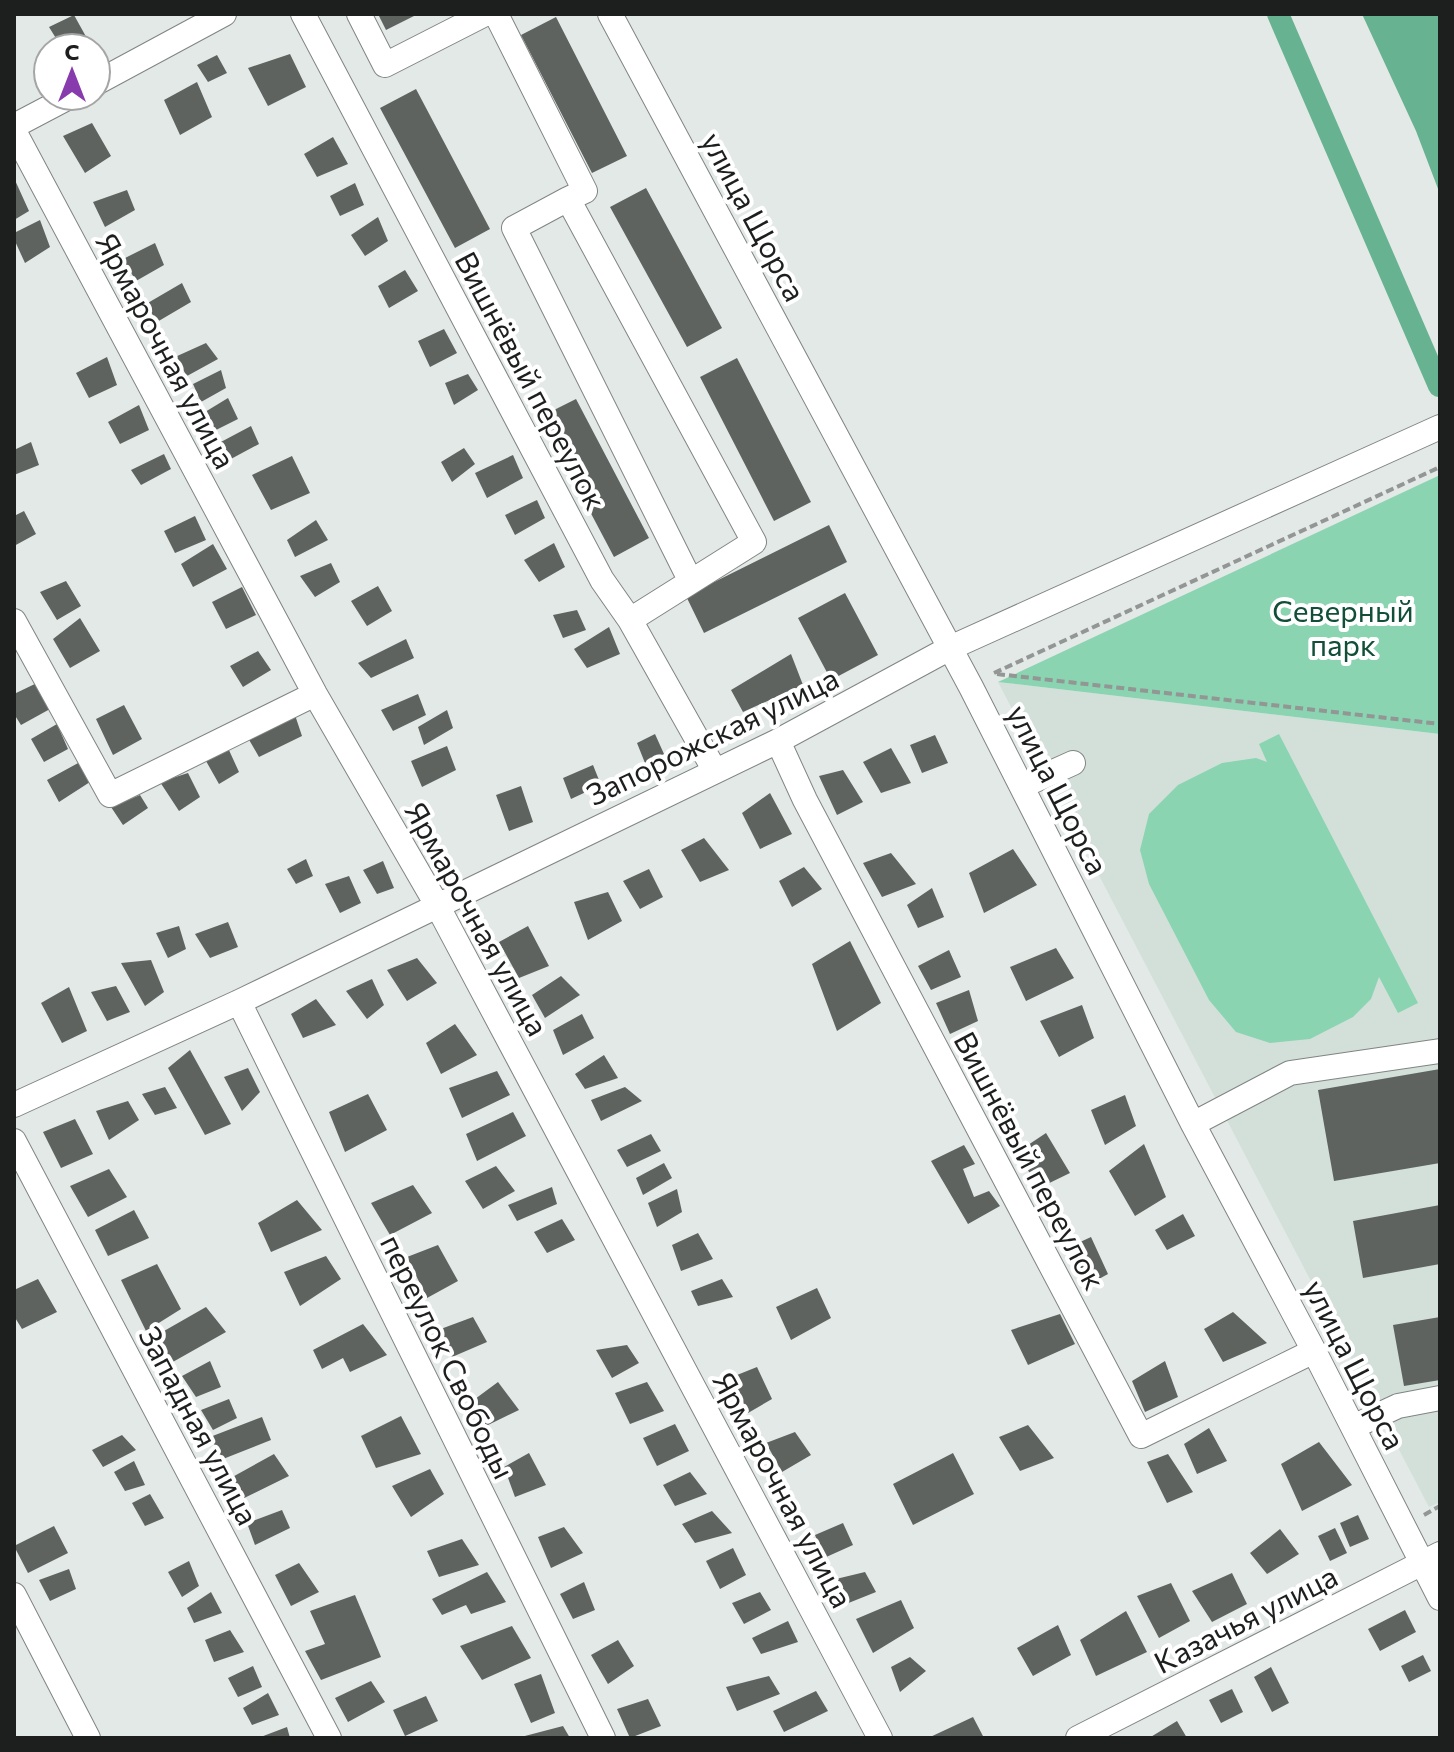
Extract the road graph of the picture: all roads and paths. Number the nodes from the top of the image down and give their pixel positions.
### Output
1 (224, 14) edge
2 (303, 14) edge
3 (359, 14) edge
4 (485, 14) edge
5 (496, 14) edge
6 (610, 14) edge
7 (112, 74) edge
8 (43, 112) edge
9 (14, 129) edge
10 (568, 199) junction
11 (1440, 427) edge
12 (1440, 467) edge
13 (690, 580) junction
14 (630, 620) junction
15 (14, 621) edge
16 (950, 648) junction
17 (962, 670) junction
18 (994, 673) junction
19 (315, 694) junction
20 (1440, 724) edge
21 (778, 741) junction
22 (1073, 763) dead end
23 (715, 771) junction
24 (1022, 786) junction
25 (437, 905) junction
26 (239, 1002) junction
27 (1440, 1051) edge
28 (14, 1105) edge
29 (1193, 1124) junction
30 (14, 1141) edge
31 (1314, 1351) junction
32 (1440, 1398) edge
33 (1353, 1427) junction
34 (1440, 1506) edge
35 (1424, 1515) dead end
36 (1431, 1558) edge
37 (14, 1595) edge
38 (1440, 1598) edge
39 (88, 1738) edge
40 (329, 1738) edge
41 (603, 1738) edge
42 (880, 1738) edge
43 (1078, 1738) edge

1 - 7 street
2 - 14 street, Вишнёвый переулок
3 - 4 street
5 - 10 street
6 - 16 street, улица Щорса
8 - 9 street
9 - 19 street, Ярмарочная улица
10 - 13 street
10 - 13 street
11 - 16 street, Запорожская улица
12 - 18 path
13 - 14 street
14 - 23 street, Вишнёвый переулок
15 - 19 street
16 - 17 street, улица Щорса
16 - 21 street, Запорожская улица
17 - 18 path
17 - 24 street, улица Щорса
18 - 20 path
19 - 25 street, Ярмарочная улица
21 - 23 street, Запорожская улица
21 - 31 street, Вишнёвый переулок
22 - 24 street
23 - 25 street, Запорожская улица
24 - 29 street, улица Щорса
25 - 26 street, Запорожская улица
25 - 42 street, Ярмарочная улица
26 - 28 street, Запорожская улица
26 - 41 street, переулок Свободы
27 - 29 street
29 - 31 street, улица Щорса
30 - 40 street, Западная улица
31 - 33 street, улица Щорса
32 - 33 street
33 - 36 street, улица Щорса
34 - 35 path
36 - 38 street, улица Щорса
36 - 43 street, Казачья улица
37 - 39 street

